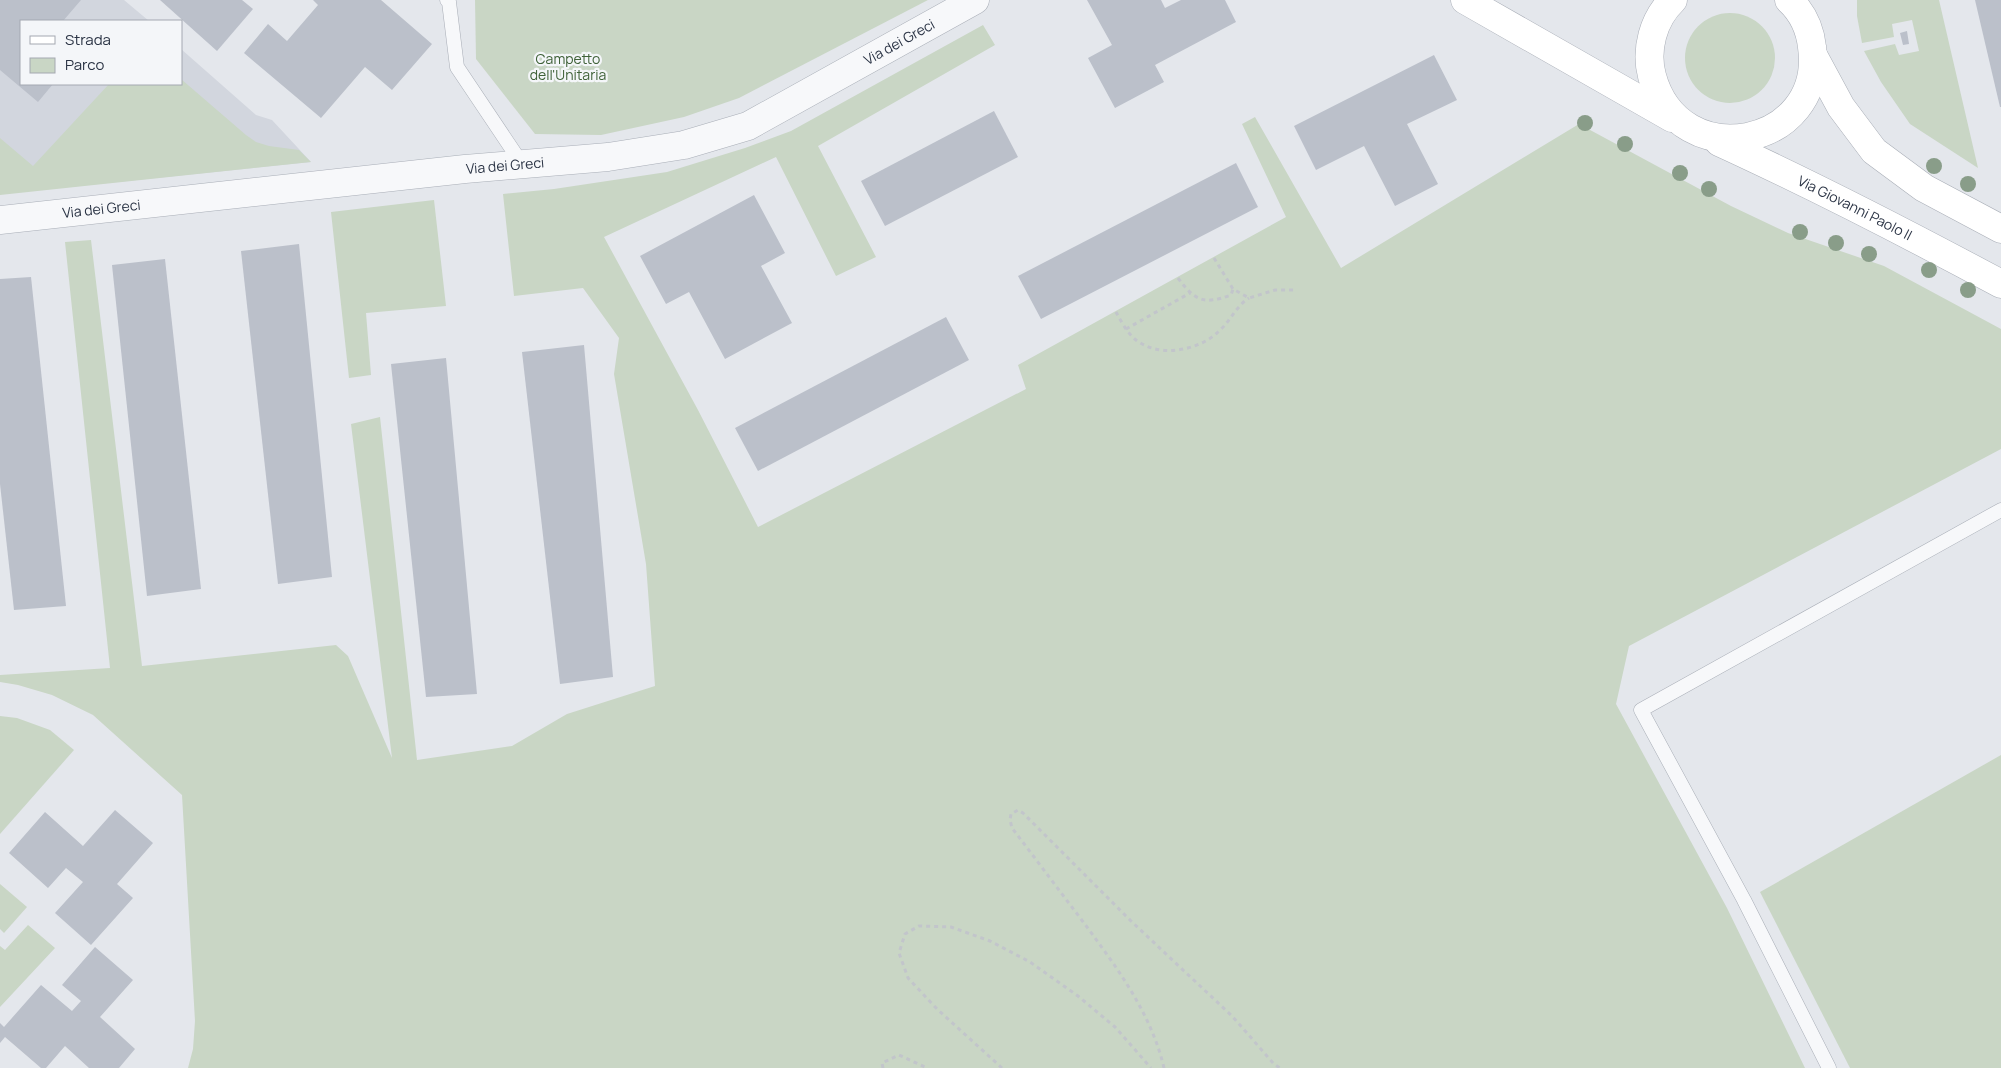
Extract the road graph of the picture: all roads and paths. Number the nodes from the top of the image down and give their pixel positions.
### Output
1 (447, 0) edge
2 (975, 0) edge
3 (1465, 0) edge
4 (1673, 0) edge
5 (1789, 0) edge
6 (1810, 0) edge
7 (1812, 47) junction
8 (1694, 130) junction
9 (522, 164) junction
10 (0, 220) edge
11 (2001, 229) edge
12 (1214, 258) dead end
13 (1178, 278) dead end
14 (2001, 284) edge
15 (1233, 288) junction
16 (1297, 290) dead end
17 (1190, 293) junction
18 (1249, 298) junction
19 (1116, 312) dead end
20 (1126, 329) junction
21 (2001, 510) edge
22 (883, 1068) edge
23 (927, 1068) edge
24 (1002, 1068) edge
25 (1151, 1068) edge
26 (1164, 1068) edge
27 (1280, 1068) edge
28 (1829, 1068) edge

1 - 9 lane
2 - 9 street, Via dei Greci
3 - 8 street, Via Giovanni Paolo II
4 - 8 street
5 - 7 street
6 - 7 street
7 - 8 street
7 - 11 street
8 - 14 street, Via Giovanni Paolo II
9 - 10 street, Via dei Greci
12 - 15 path
13 - 17 path
15 - 17 path
15 - 18 path
16 - 18 path
17 - 20 path
18 - 20 path
19 - 20 path
21 - 28 lane
22 - 23 path
24 - 25 path
26 - 27 path

